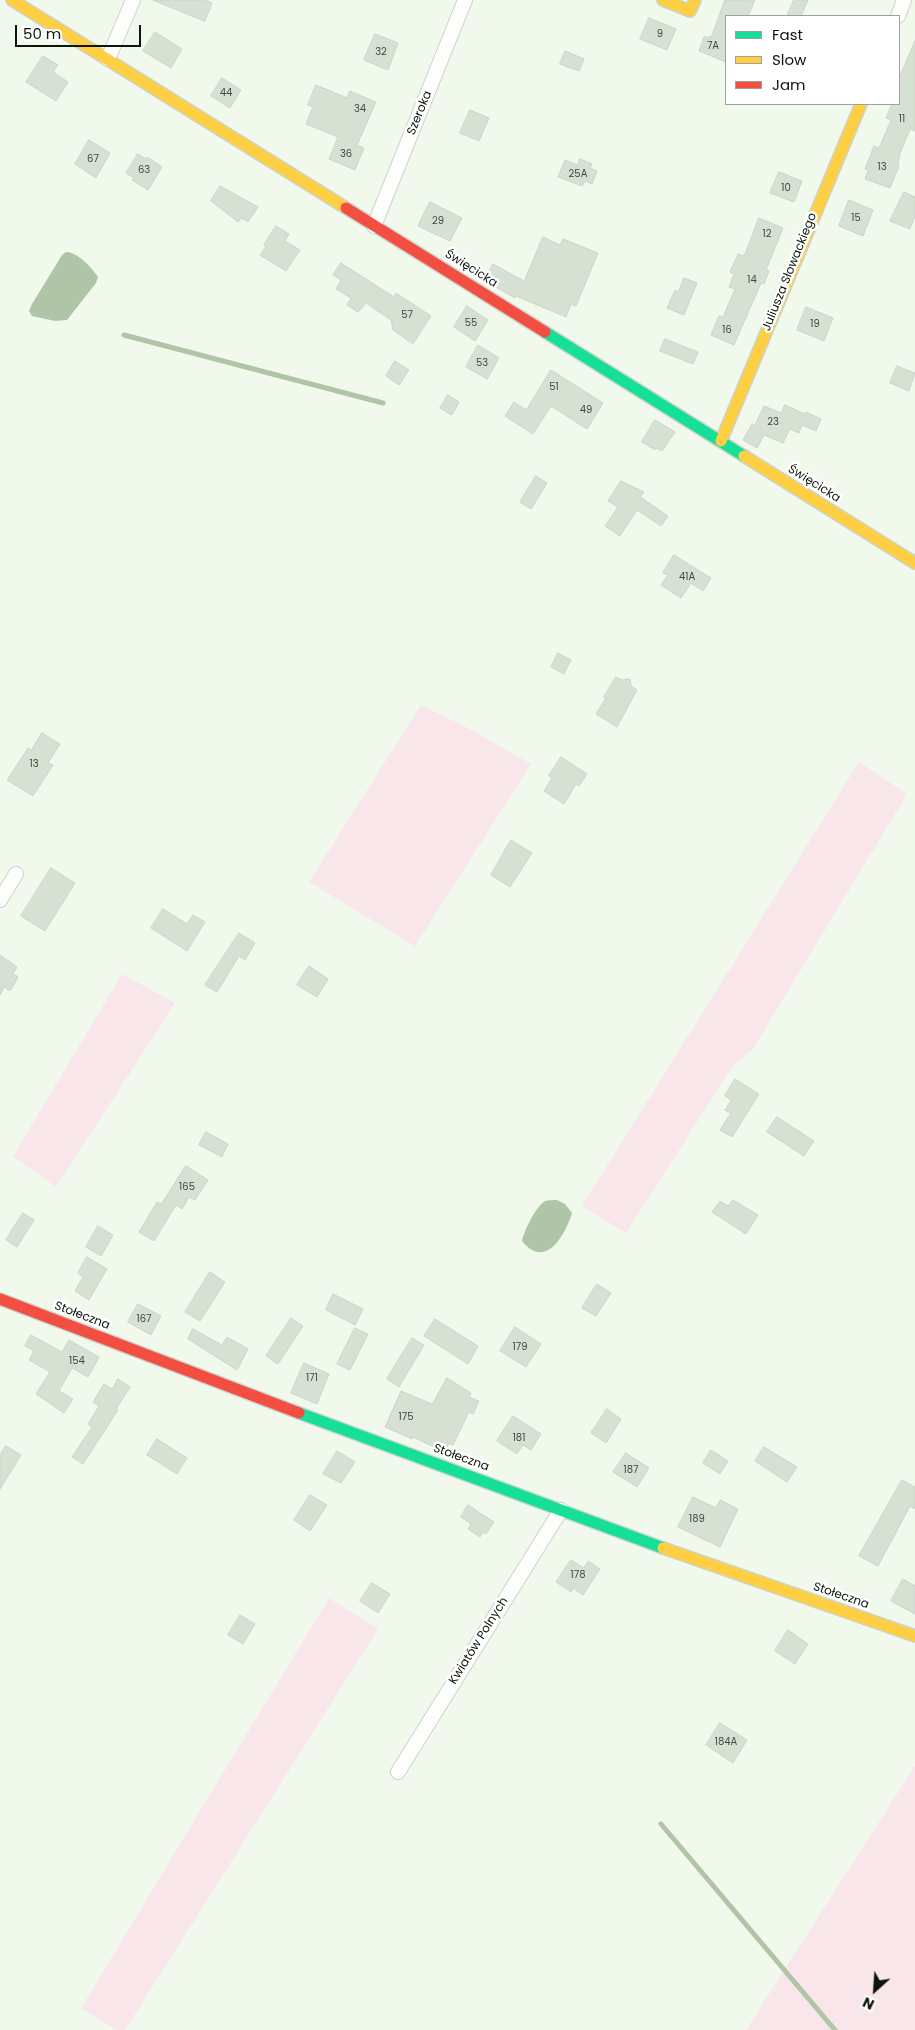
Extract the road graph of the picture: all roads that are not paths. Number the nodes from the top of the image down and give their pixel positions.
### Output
1 (12, 0) edge
2 (133, 0) edge
3 (465, 0) edge
4 (663, 0) edge
5 (695, 0) edge
6 (904, 0) edge
7 (898, 15) edge
8 (108, 59) junction
9 (861, 105) edge
10 (374, 226) junction
11 (721, 441) junction
12 (915, 562) edge
13 (16, 874) dead end
14 (0, 900) edge
15 (0, 1299) edge
16 (561, 1510) junction
17 (915, 1636) edge
18 (398, 1772) dead end

1 - 8 street, Święcicka
2 - 8 street
3 - 10 street, Szeroka
4 - 5 street
6 - 7 street
8 - 10 street, Święcicka
9 - 11 street, Juliusza Słowackiego
10 - 11 street, Święcicka
11 - 12 street, Święcicka
13 - 14 street
15 - 16 street, Stołeczna
16 - 17 street, Stołeczna
16 - 18 street, Kwiatów Polnych

